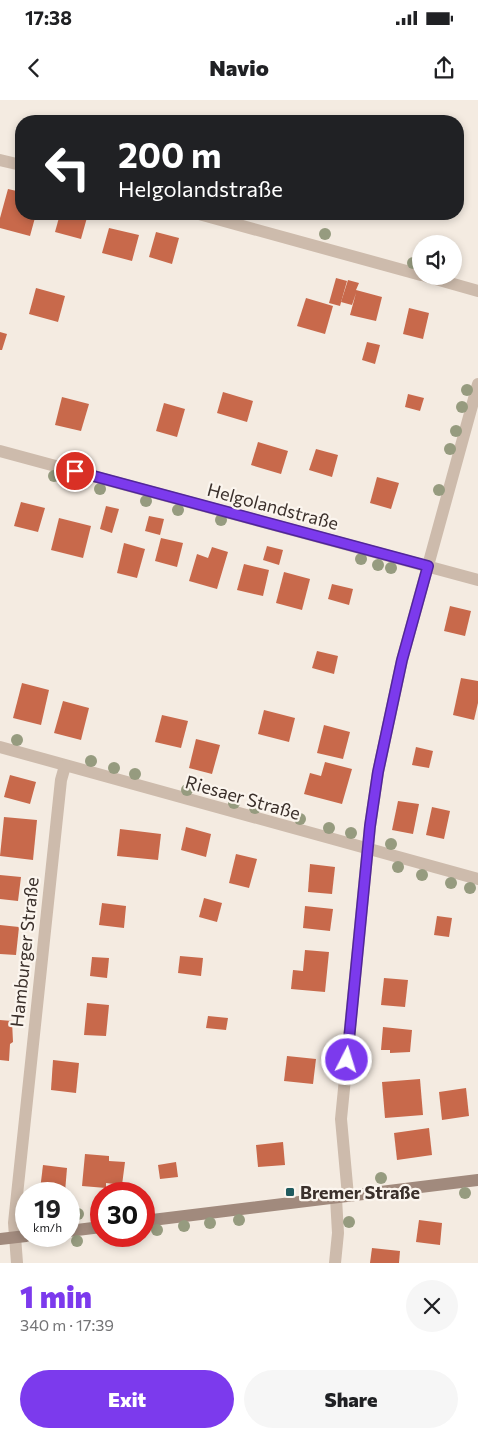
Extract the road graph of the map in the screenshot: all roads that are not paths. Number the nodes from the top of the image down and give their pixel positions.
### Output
1 (0, 160) edge
2 (15, 164) edge
3 (221, 220) edge
4 (412, 273) edge
5 (456, 285) edge
6 (478, 291) edge
7 (478, 384) edge
8 (0, 451) edge
9 (428, 566) junction
10 (478, 580) edge
11 (0, 747) edge
12 (65, 766) junction
13 (368, 850) junction
14 (478, 880) edge
15 (478, 1180) edge
16 (18, 1182) edge
17 (342, 1197) junction
18 (15, 1213) edge
19 (155, 1220) edge
20 (15, 1225) edge
21 (15, 1238) edge
22 (0, 1239) edge
23 (19, 1247) edge
24 (17, 1263) edge
25 (335, 1263) edge

1 - 2 street
3 - 4 street
5 - 6 street
7 - 9 street
8 - 9 street, Helgolandstraße
9 - 10 street, Helgolandstraße
9 - 13 street
11 - 12 street, Riesaer Straße
12 - 13 street, Riesaer Straße
12 - 16 street, Hamburger Straße
13 - 14 street, Riesaer Straße
13 - 17 street
15 - 17 street
17 - 19 street
17 - 25 street
18 - 20 street, Hamburger Straße
21 - 22 street
23 - 24 street, Hamburger Straße

